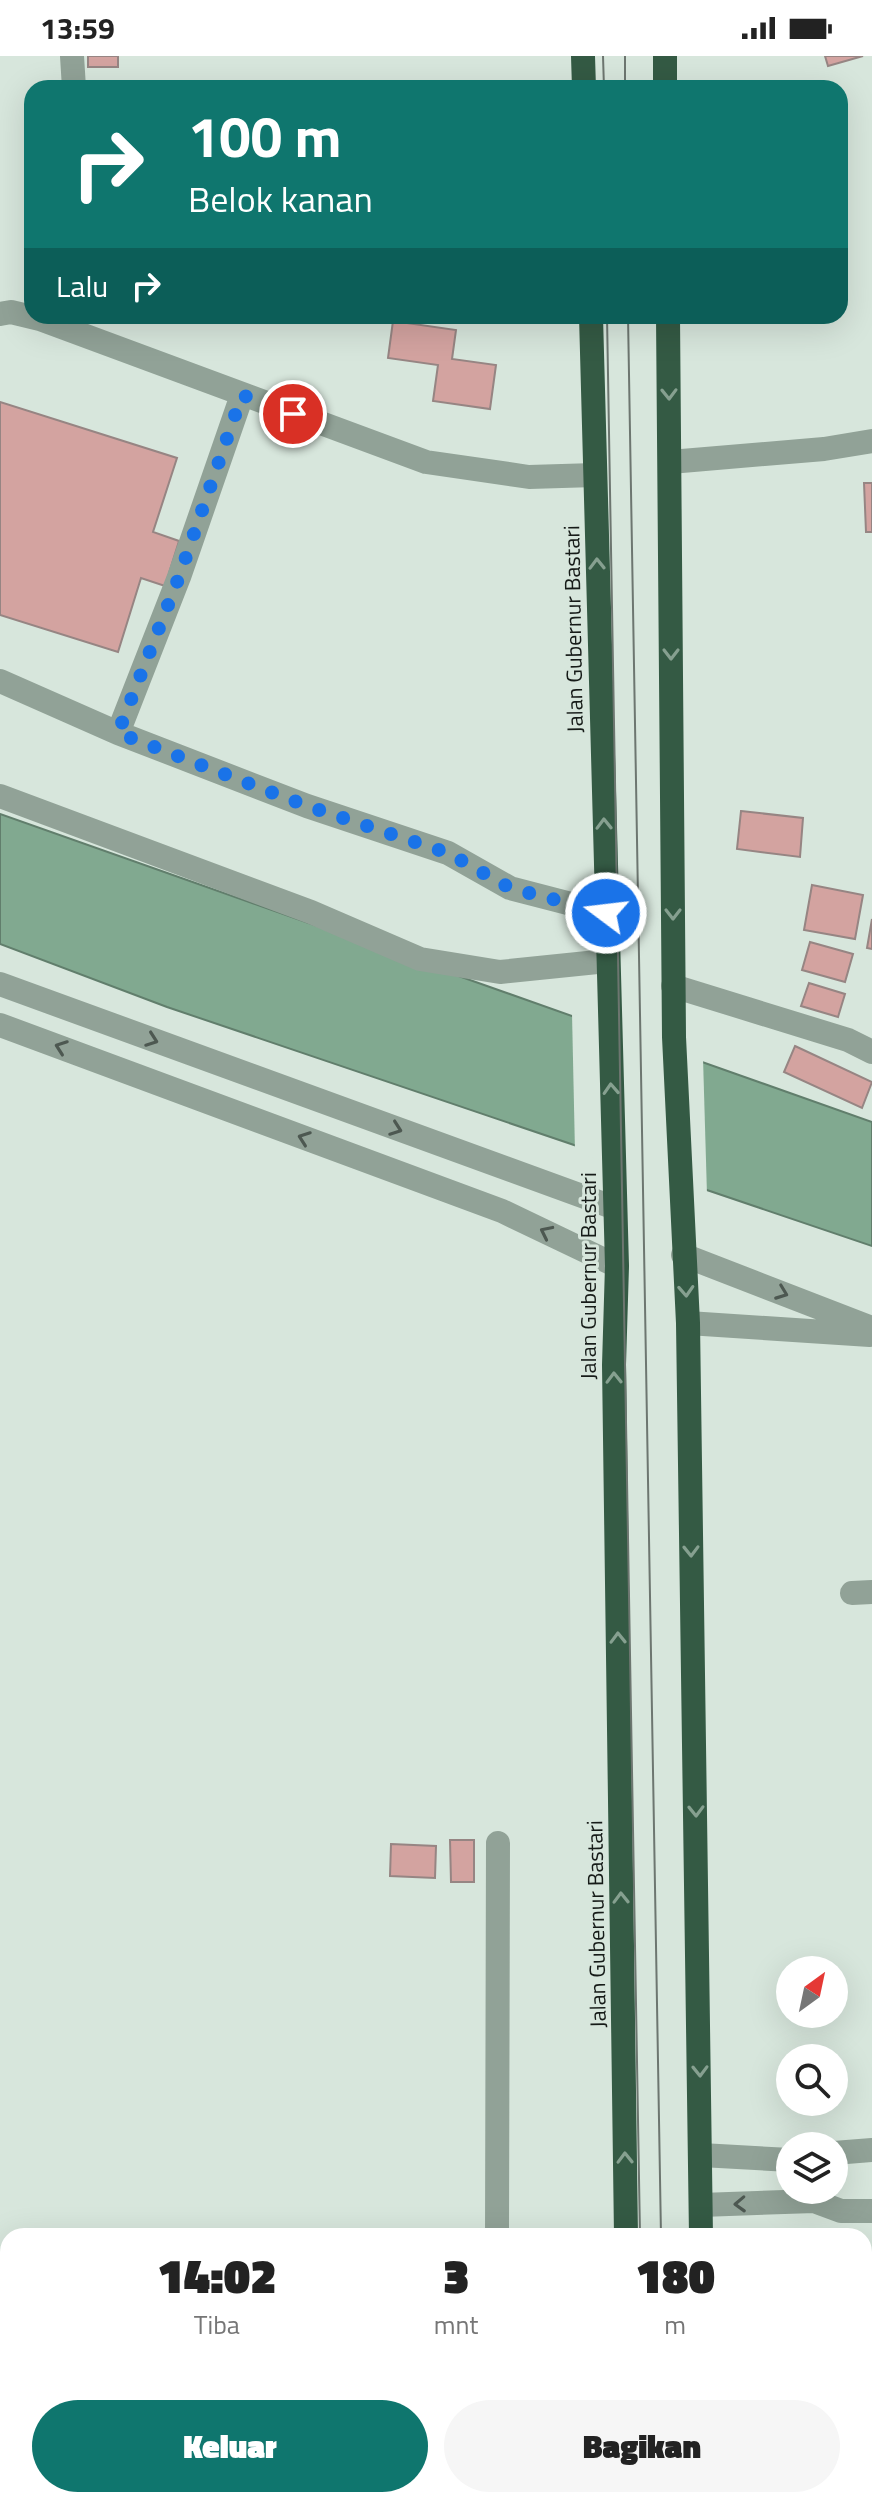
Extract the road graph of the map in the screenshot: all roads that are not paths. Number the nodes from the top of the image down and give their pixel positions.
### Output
1 (72, 56) edge
2 (583, 56) edge
3 (665, 56) edge
4 (74, 80) edge
5 (584, 80) edge
6 (665, 80) edge
7 (0, 314) edge
8 (24, 315) edge
9 (53, 324) edge
10 (591, 324) edge
11 (668, 324) edge
12 (242, 395) junction
13 (872, 441) edge
14 (670, 462) junction
15 (595, 475) junction
16 (0, 681) edge
17 (118, 733) junction
18 (0, 796) edge
19 (606, 913) junction
20 (607, 961) junction
21 (0, 984) edge
22 (673, 986) junction
23 (0, 1025) edge
24 (872, 1052) edge
25 (615, 1208) junction
26 (683, 1255) junction
27 (617, 1266) junction
28 (688, 1323) junction
29 (872, 1328) edge
30 (872, 1335) edge
31 (498, 1843) dead end
32 (872, 2150) edge
33 (848, 2152) edge
34 (701, 2155) junction
35 (776, 2159) edge
36 (701, 2205) junction
37 (872, 2211) edge
38 (497, 2228) edge
39 (626, 2228) edge
40 (701, 2228) edge

1 - 4 street
2 - 5 highway
3 - 6 highway
7 - 8 street
9 - 12 street
10 - 15 highway, Jalan Gubernur Bastari
11 -> 14 highway
12 - 15 street
12 - 17 street
13 - 14 street
14 -> 22 highway
19 -> 15 highway, Jalan Gubernur Bastari
16 - 17 street
17 - 19 street
18 - 20 street
19 - 20 highway, Jalan Gubernur Bastari
25 -> 20 highway, Jalan Gubernur Bastari
21 -> 25 street
22 - 24 street
22 - 26 highway
27 -> 23 street
25 - 27 highway, Jalan Gubernur Bastari
26 -> 28 highway
26 -> 29 street
39 -> 27 highway, Jalan Gubernur Bastari
28 - 30 street
28 -> 34 highway
31 - 38 street
32 - 33 street
34 - 35 street
34 - 36 highway
37 -> 36 street
36 - 40 highway

